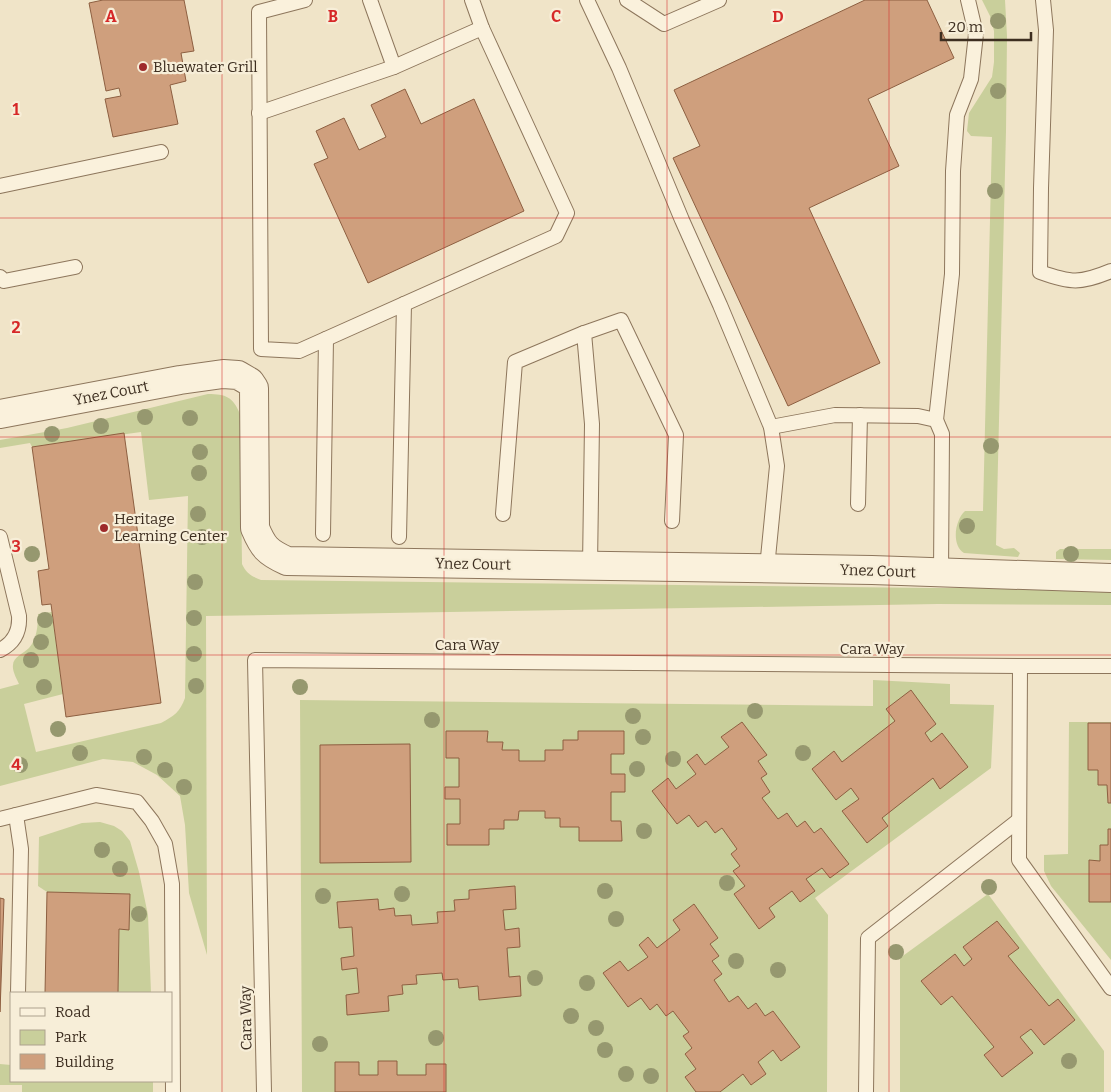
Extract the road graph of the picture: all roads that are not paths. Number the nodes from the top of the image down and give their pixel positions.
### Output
1 (305, 0) edge
2 (370, 0) edge
3 (472, 0) edge
4 (586, 0) edge
5 (627, 0) edge
6 (719, 0) edge
7 (968, 0) edge
8 (1043, 0) edge
9 (482, 28) junction
10 (394, 67) junction
11 (259, 113) junction
12 (161, 152) dead end
13 (0, 186) edge
14 (75, 267) dead end
15 (1111, 271) edge
16 (0, 277) edge
17 (404, 304) junction
18 (584, 333) junction
19 (326, 339) junction
20 (0, 414) edge
21 (860, 416) junction
22 (936, 420) junction
23 (771, 426) junction
24 (858, 504) dead end
25 (503, 514) dead end
26 (672, 521) dead end
27 (323, 534) dead end
28 (0, 537) edge
29 (399, 537) dead end
30 (590, 566) junction
31 (767, 568) junction
32 (941, 573) junction
33 (1111, 578) edge
34 (0, 650) edge
35 (1020, 666) junction
36 (1111, 666) edge
37 (16, 815) junction
38 (0, 819) edge
39 (1019, 820) junction
40 (1111, 988) edge
41 (18, 992) edge
42 (173, 1092) edge
43 (264, 1092) edge
44 (866, 1092) edge

1 - 11 lane
2 - 10 lane
3 - 9 lane
4 - 23 lane
5 - 6 lane
7 - 22 lane
8 - 15 lane
9 - 10 lane
9 - 17 lane
10 - 11 lane
11 - 19 lane
12 - 13 lane
14 - 16 lane
17 - 19 lane
17 - 29 lane
18 - 25 lane
18 - 26 lane
18 - 30 lane
19 - 27 lane
20 - 30 street, Ynez Court
21 - 22 lane
21 - 23 lane
21 - 24 lane
22 - 32 lane
23 - 31 lane
28 - 34 lane
30 - 31 street, Ynez Court
31 - 32 street, Ynez Court
32 - 33 street, Ynez Court
35 - 36 lane, Cara Way
35 - 39 lane
35 - 43 lane, Cara Way
37 - 38 lane
37 - 41 lane
37 - 42 lane
39 - 40 lane
39 - 44 lane

